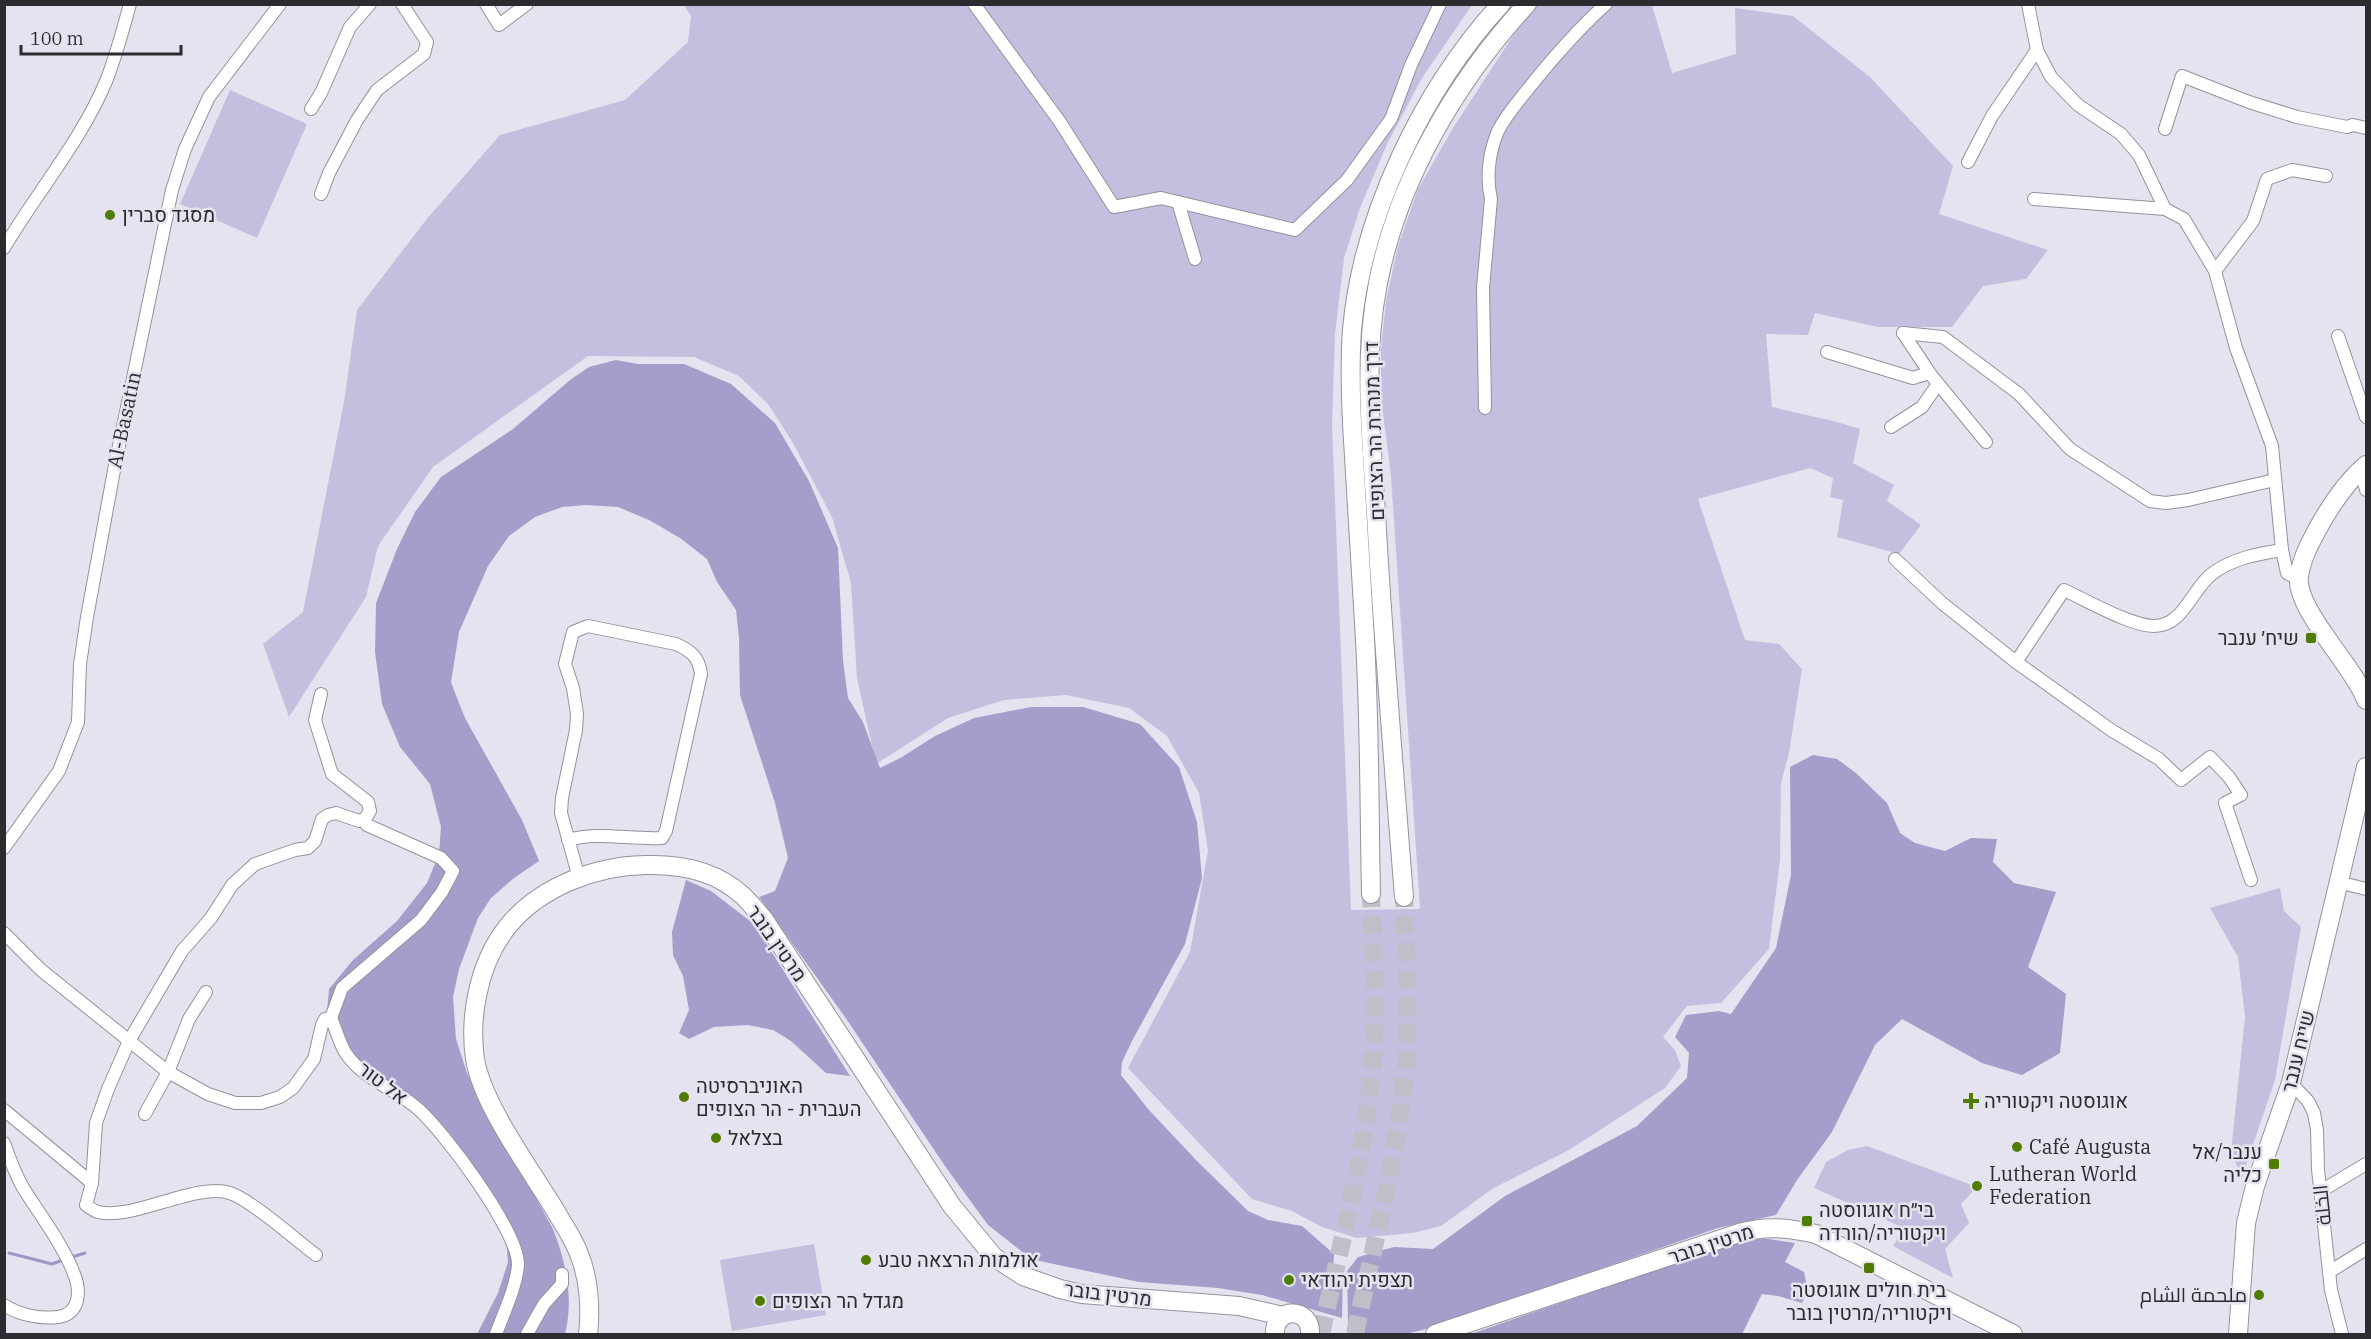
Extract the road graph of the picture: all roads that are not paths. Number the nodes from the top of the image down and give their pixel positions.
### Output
1 (130, 4) edge
2 (280, 4) edge
3 (370, 4) edge
4 (402, 4) edge
5 (486, 4) edge
6 (527, 4) edge
7 (974, 4) edge
8 (1440, 4) edge
9 (1501, 4) edge
10 (1527, 4) edge
11 (1606, 4) edge
12 (2028, 4) edge
13 (2037, 50) junction
14 (311, 108) dead end
15 (2367, 128) edge
16 (2165, 129) dead end
17 (1968, 162) dead end
18 (2326, 176) dead end
19 (321, 194) dead end
20 (2034, 199) dead end
21 (1178, 202) junction
22 (2165, 209) junction
23 (4, 248) edge
24 (1195, 259) dead end
25 (2215, 271) junction
26 (2338, 336) dead end
27 (1827, 352) dead end
28 (1929, 373) junction
29 (1938, 384) junction
30 (1485, 408) dead end
31 (2367, 417) edge
32 (1892, 427) dead end
33 (1986, 442) dead end
34 (2364, 467) edge
35 (2275, 480) junction
36 (2367, 490) edge
37 (2282, 550) junction
38 (1895, 559) dead end
39 (2298, 579) junction
40 (2016, 662) junction
41 (321, 694) dead end
42 (2367, 700) edge
43 (2367, 767) edge
44 (364, 819) junction
45 (568, 840) junction
46 (4, 848) edge
47 (579, 878) junction
48 (2251, 880) dead end
49 (2338, 882) junction
50 (2367, 889) edge
51 (1371, 894) tunnel mouth
52 (1404, 897) tunnel mouth
53 (4, 933) edge
54 (206, 992) dead end
55 (331, 1018) junction
56 (129, 1041) junction
57 (168, 1072) junction
58 (2291, 1083) junction
59 (4, 1110) edge
60 (145, 1114) dead end
61 (4, 1143) edge
62 (2367, 1164) edge
63 (92, 1183) junction
64 (2320, 1191) junction
65 (2367, 1249) edge
66 (316, 1255) dead end
67 (2329, 1272) junction
68 (562, 1274) dead end
69 (4, 1305) edge
70 (1467, 1325) junction
71 (1277, 1327) edge
72 (1313, 1333) edge
73 (496, 1335) edge
74 (527, 1335) edge
75 (588, 1335) edge
76 (1435, 1335) edge
77 (1449, 1335) edge
78 (2013, 1335) edge
79 (2238, 1335) edge
80 (2342, 1335) edge

1 - 23 street
2 - 46 street, Al-Basatin
3 - 14 street
4 - 19 street
5 - 6 street
7 - 21 street
8 - 21 street
9 - 51 street, דרך מנהרת הר הצופים
10 - 52 street, דרך מנהרת הר הצופים
11 - 30 street
12 - 13 street
13 - 17 street
13 - 22 street
15 - 16 street
18 - 25 street
20 - 22 street
21 - 24 street
22 - 25 street
25 - 35 street
26 - 31 street
27 - 28 street
28 - 29 street
28 - 35 street
29 - 32 street
29 - 33 street
34 - 36 street
34 - 39 street
35 - 37 street
37 - 39 street
37 - 40 street
38 - 40 street
39 - 42 street
40 - 48 street
41 - 44 street
43 - 49 street, שייח ענבר
44 - 55 street
44 - 56 street
45 - 45 street
45 - 47 street
47 - 71 street, מרטין בובר
47 - 75 street, מרטין בובר
49 - 50 street
49 - 58 street, שייח ענבר
53 - 56 street
54 - 57 street
55 - 57 street
55 - 73 street, אל טור
56 - 57 street
56 - 63 street
57 - 60 street
58 - 64 street, الخلة
58 - 79 street, שייח ענבר
59 - 63 street
61 - 69 street
62 - 64 street
63 - 66 street
64 - 67 street, الخلة
65 - 67 street
67 - 80 street, الخلة
68 - 74 street
70 - 76 street, מרטין בובר
70 - 77 street, מרטין בובר
70 - 78 street, מרטין בובר
71 - 72 street, מרטין בובר

